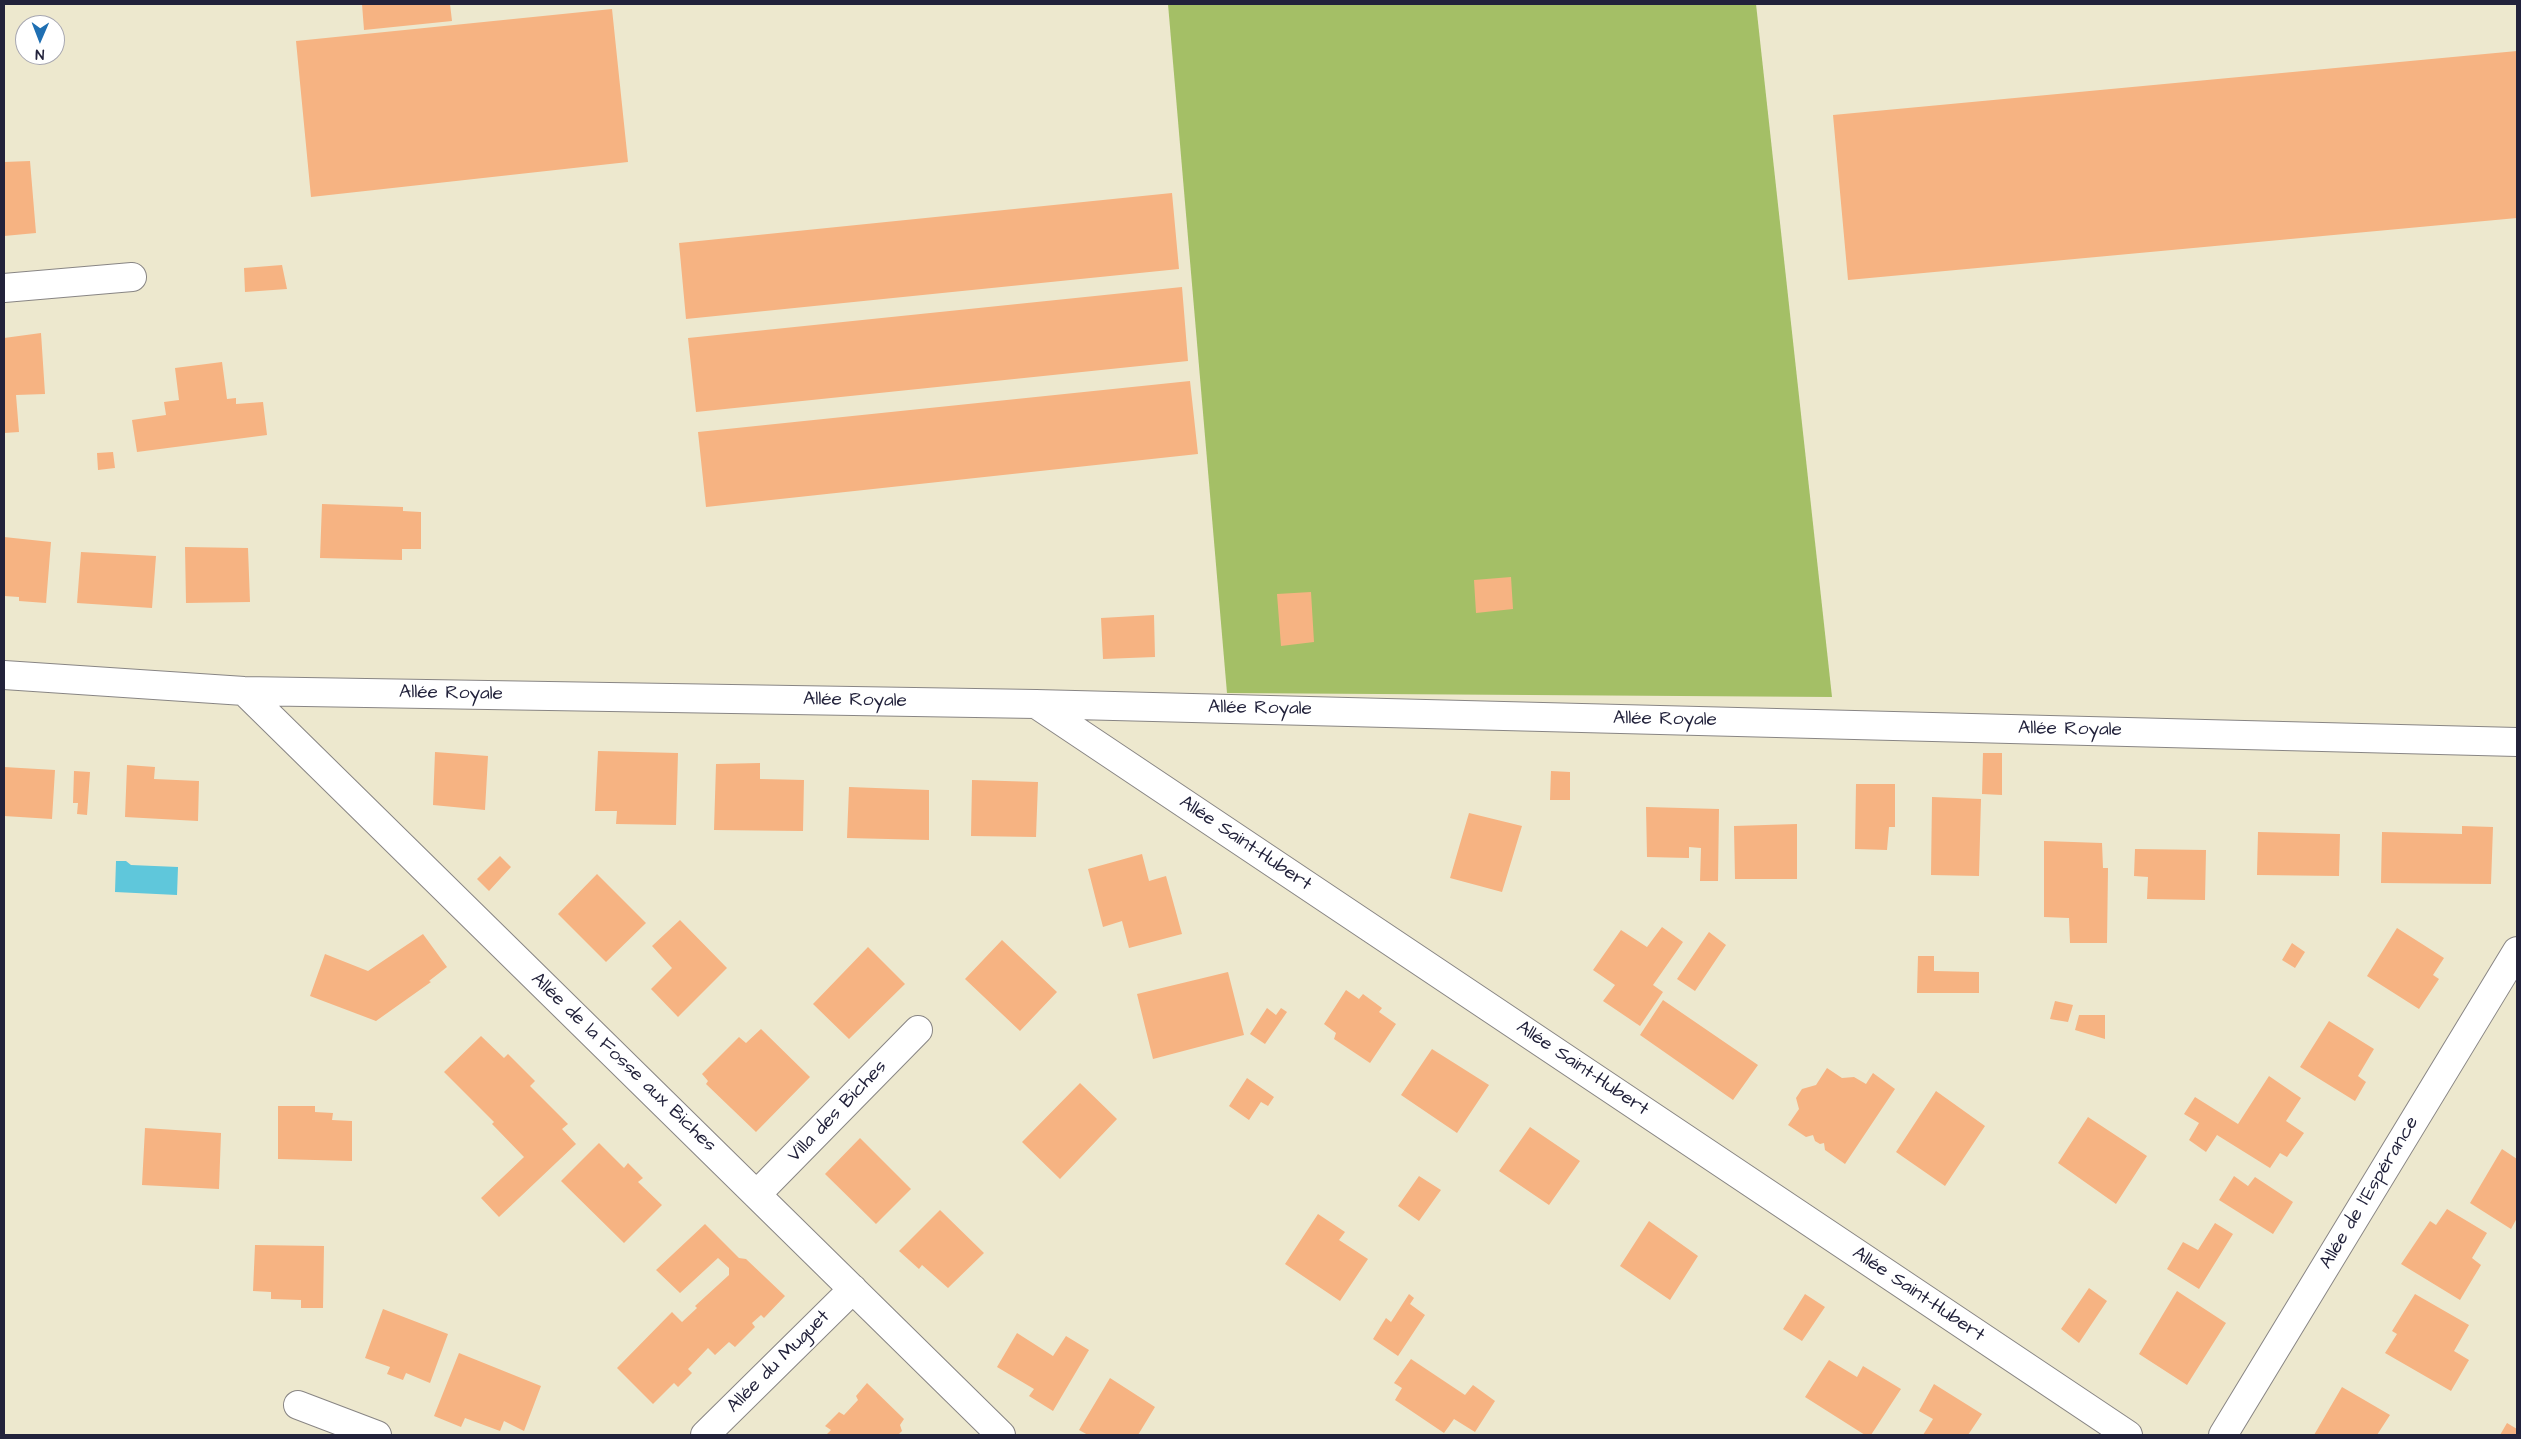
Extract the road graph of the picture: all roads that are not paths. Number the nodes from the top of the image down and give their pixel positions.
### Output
1 (132, 277) dead end
2 (4, 288) edge
3 (4, 675) edge
4 (244, 690) junction
5 (1036, 704) junction
6 (2517, 742) edge
7 (2517, 951) edge
8 (918, 1030) dead end
9 (757, 1194) junction
10 (853, 1289) junction
11 (298, 1405) dead end
12 (377, 1435) edge
13 (706, 1435) edge
14 (1002, 1435) edge
15 (2128, 1435) edge
16 (2223, 1435) edge

1 - 2 street
3 - 4 street, Allée Royale
4 - 5 street, Allée Royale
4 - 9 street, Allée de la Fosse aux Biches
5 - 6 street, Allée Royale
5 - 15 street, Allée Saint-Hubert
7 - 16 street, Allée de l'Espérance
8 - 9 street, Villa des Biches
9 - 10 street, Allée de la Fosse aux Biches
10 - 13 street, Allée du Muguet
10 - 14 street, Allée de la Fosse aux Biches
11 - 12 street

